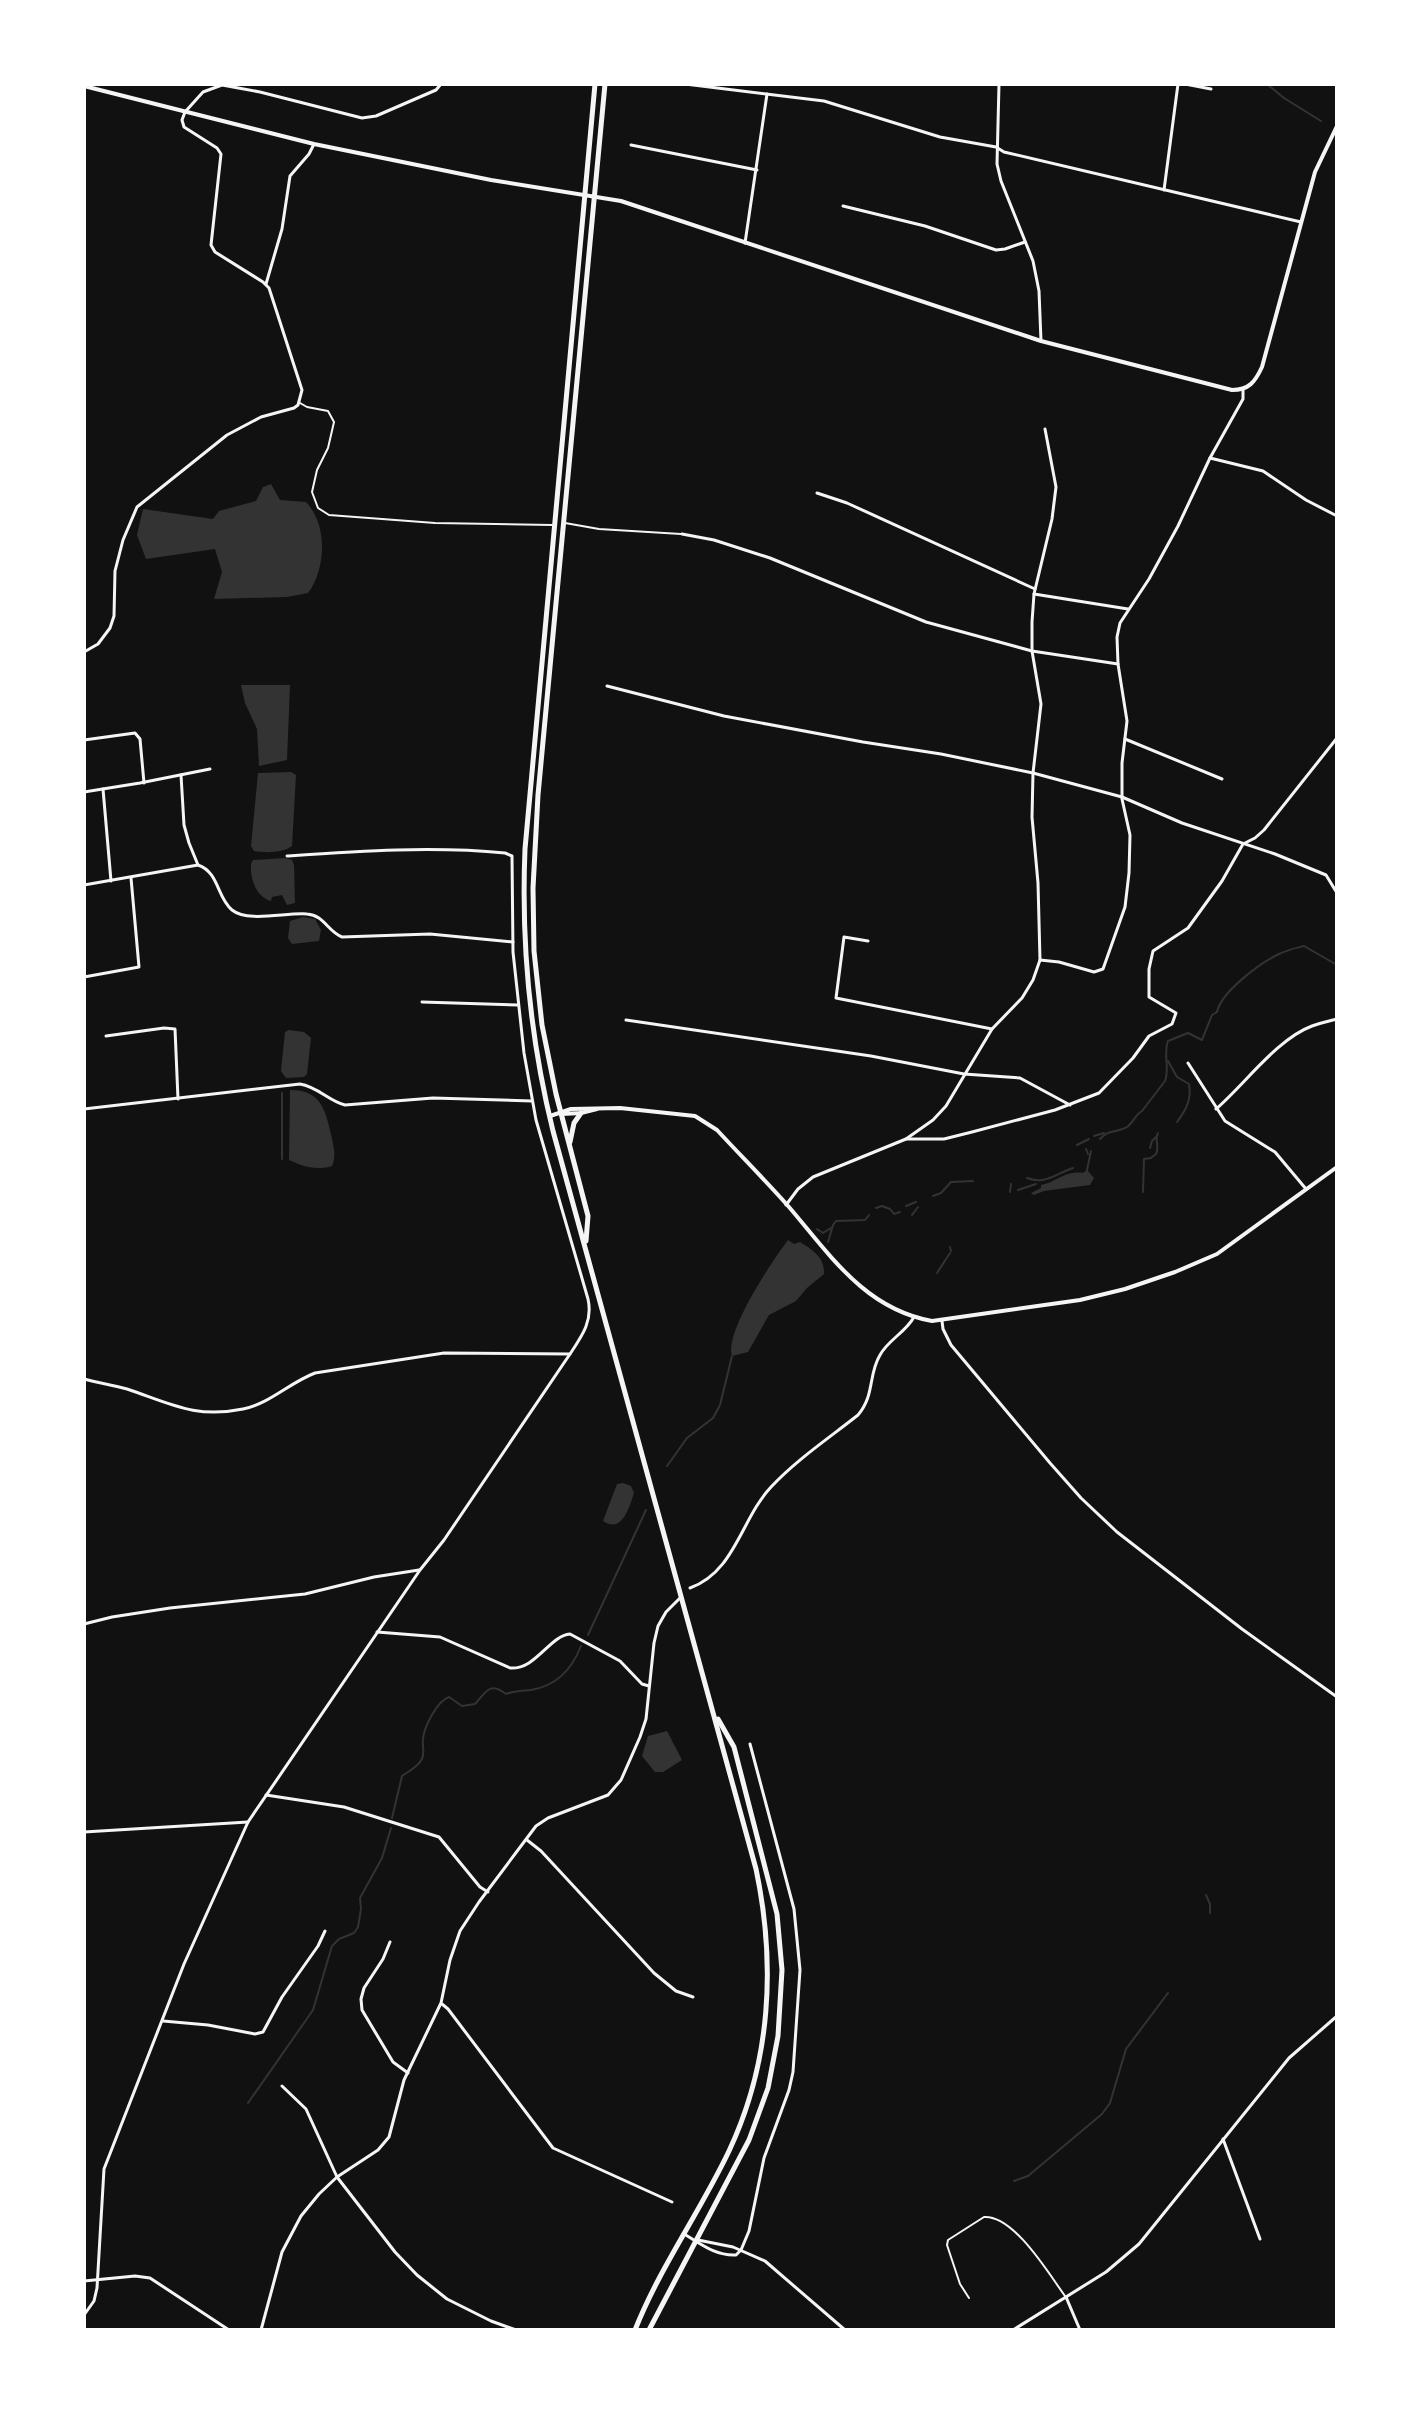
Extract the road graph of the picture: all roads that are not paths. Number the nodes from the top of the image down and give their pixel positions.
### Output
1 (441, 84) edge
2 (595, 84) edge
3 (605, 84) edge
4 (685, 84) edge
5 (999, 84) edge
6 (1178, 84) edge
7 (1185, 84) edge
8 (84, 86) edge
9 (1211, 89) dead end
10 (767, 94) junction
11 (185, 112) junction
12 (1337, 126) edge
13 (314, 144) junction
14 (631, 145) dead end
15 (996, 147) junction
16 (757, 170) junction
17 (1164, 190) junction
18 (584, 193) junction
19 (595, 195) junction
20 (843, 206) dead end
21 (1301, 222) junction
22 (1025, 242) junction
23 (745, 243) junction
24 (266, 284) junction
25 (1041, 341) junction
26 (1243, 390) junction
27 (299, 402) junction
28 (1045, 429) dead end
29 (1210, 458) junction
30 (817, 493) dead end
31 (1337, 516) edge
32 (564, 520) junction
33 (553, 527) junction
34 (682, 534) joint
35 (1034, 592) junction
36 (1128, 609) junction
37 (1032, 651) junction
38 (84, 652) edge
39 (1118, 664) junction
40 (607, 686) dead end
41 (1337, 738) edge
42 (1125, 739) junction
43 (84, 740) edge
44 (210, 769) dead end
45 (1033, 773) junction
46 (181, 775) junction
47 (1222, 779) dead end
48 (144, 783) junction
49 (103, 789) junction
50 (84, 792) edge
51 (1122, 797) junction
52 (1243, 844) junction
53 (287, 856) dead end
54 (198, 865) junction
55 (131, 878) junction
56 (111, 881) junction
57 (84, 885) edge
58 (1337, 893) edge
59 (868, 941) dead end
60 (513, 942) junction
61 (1040, 960) junction
62 (84, 977) edge
63 (422, 1002) dead end
64 (518, 1005) junction
65 (1337, 1019) edge
66 (626, 1020) dead end
67 (992, 1029) junction
68 (106, 1036) dead end
69 (1188, 1063) dead end
70 (964, 1074) junction
71 (178, 1100) junction
72 (532, 1101) junction
73 (1070, 1105) junction
74 (599, 1108) junction
75 (84, 1109) edge
76 (1216, 1109) junction
77 (581, 1113) junction
78 (561, 1114) junction
79 (550, 1116) junction
80 (536, 1120) junction
81 (906, 1139) junction
82 (570, 1147) junction
83 (1337, 1167) edge
84 (1306, 1189) junction
85 (786, 1205) junction
86 (585, 1246) junction
87 (914, 1317) junction
88 (942, 1321) junction
89 (570, 1354) junction
90 (84, 1379) edge
91 (420, 1570) junction
92 (690, 1588) dead end
93 (682, 1596) junction
94 (84, 1624) edge
95 (377, 1632) junction
96 (649, 1686) junction
97 (1337, 1697) edge
98 (714, 1712) junction
99 (750, 1744) dead end
100 (266, 1795) junction
101 (248, 1822) junction
102 (84, 1832) edge
103 (527, 1840) junction
104 (488, 1892) junction
105 (325, 1931) dead end
106 (390, 1942) dead end
107 (693, 1997) dead end
108 (441, 2003) junction
109 (1337, 2016) edge
110 (163, 2021) junction
111 (408, 2073) junction
112 (282, 2086) dead end
113 (1223, 2139) junction
114 (337, 2177) junction
115 (672, 2202) dead end
116 (684, 2233) junction
117 (1260, 2239) dead end
118 (695, 2240) junction
119 (741, 2250) junction
120 (98, 2278) junction
121 (84, 2281) edge
122 (1065, 2296) junction
123 (969, 2298) dead end
124 (84, 2315) edge
125 (229, 2330) edge
126 (261, 2330) edge
127 (516, 2330) edge
128 (635, 2330) edge
129 (649, 2330) edge
130 (845, 2330) edge
131 (1013, 2330) edge
132 (1080, 2330) edge

1 - 11 street
2 - 18 main road
3 - 19 main road
4 - 10 street
5 - 15 street
6 - 17 street
7 - 9 street
8 - 11 street
10 - 15 street
10 - 16 street
11 - 13 street
11 - 24 street
12 - 21 street
13 - 18 street
13 - 24 street
14 - 16 street
15 - 17 street
15 - 22 street
16 - 23 street
17 - 21 street
18 - 19 street
18 - 33 main road
19 - 23 street
19 - 32 main road
20 - 22 street
21 - 26 street
22 - 25 street
23 - 25 street
24 - 27 street
25 - 26 street
26 - 29 street
27 - 33 lane
27 - 38 street
28 - 35 street
29 - 31 street
29 - 36 street
30 - 35 street
32 - 34 lane
32 - 78 main road
33 - 79 main road
34 - 37 street
35 - 36 street
35 - 37 street
36 - 39 street
37 - 39 street
37 - 45 street
39 - 42 street
40 - 45 street
41 - 52 street
42 - 47 street
42 - 51 street
43 - 48 street
44 - 46 street
45 - 51 street
45 - 61 street
46 - 48 street
46 - 54 street
48 - 49 street
49 - 50 street
49 - 56 street
51 - 52 street
51 - 61 street
52 - 58 street
52 - 73 street
53 - 60 street
54 - 55 street
54 - 60 street
55 - 56 street
55 - 62 street
56 - 57 street
59 - 67 street
60 - 64 street
61 - 67 street
63 - 64 street
64 - 72 street
65 - 76 street
66 - 70 street
67 - 70 street
68 - 71 street
69 - 76 street
70 - 73 street
70 - 81 street
71 - 72 street
71 - 75 street
72 - 80 street
73 - 81 street
74 - 77 street
74 - 78 street
74 - 85 street
76 - 84 street
77 - 78 street
77 - 82 main road
78 - 79 street
78 - 82 main road
79 - 80 street
79 - 86 main road
80 - 89 street
81 - 85 street
82 - 86 main road
83 - 84 street
84 - 88 street
85 - 87 street
86 - 93 main road
87 - 88 street
87 - 92 street
88 - 97 street
89 - 90 street
89 - 91 street
91 - 94 street
91 - 95 street
93 - 96 street
93 - 98 main road
95 - 96 street
95 - 100 street
96 - 103 street
98 - 116 main road
98 - 118 main road
99 - 119 street
100 - 101 street
100 - 104 street
101 - 102 street
101 - 110 street
103 - 104 street
103 - 107 street
104 - 108 street
105 - 110 street
106 - 111 street
108 - 111 street
108 - 115 street
109 - 113 street
110 - 120 street
111 - 114 street
112 - 114 street
113 - 117 street
113 - 122 street
114 - 126 street
114 - 127 street
116 - 118 street
116 - 128 main road
118 - 119 street
118 - 119 street
118 - 129 main road
119 - 130 street
120 - 121 street
120 - 124 street
120 - 125 street
122 - 123 lane
122 - 131 street
122 - 132 street

